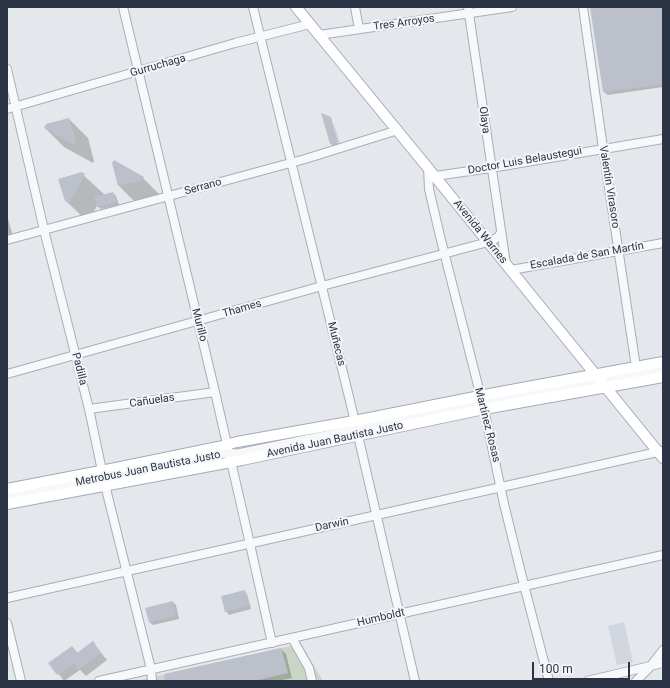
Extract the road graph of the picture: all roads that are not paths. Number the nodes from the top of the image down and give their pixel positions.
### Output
1 (123, 7) edge
2 (252, 7) edge
3 (296, 7) edge
4 (355, 7) edge
5 (512, 7) edge
6 (583, 7) edge
7 (468, 10) edge
8 (310, 24) junction
9 (359, 29) junction
10 (319, 35) junction
11 (260, 37) junction
12 (7, 69) edge
13 (138, 72) junction
14 (16, 106) junction
15 (7, 109) edge
16 (398, 130) junction
17 (663, 139) edge
18 (602, 148) junction
19 (291, 163) junction
20 (491, 168) junction
21 (432, 172) junction
22 (169, 196) junction
23 (44, 230) junction
24 (501, 232) junction
25 (7, 240) edge
26 (483, 241) junction
27 (663, 243) edge
28 (619, 250) junction
29 (444, 253) junction
30 (509, 267) junction
31 (322, 286) junction
32 (198, 321) junction
33 (76, 356) junction
34 (663, 362) edge
35 (636, 367) junction
36 (663, 369) edge
37 (7, 374) edge
38 (663, 376) edge
39 (601, 380) junction
40 (216, 392) junction
41 (482, 403) junction
42 (89, 409) junction
43 (356, 428) junction
44 (229, 453) junction
45 (661, 453) edge
46 (103, 478) junction
47 (502, 486) junction
48 (7, 489) edge
49 (7, 496) edge
50 (7, 504) edge
51 (376, 516) junction
52 (250, 544) junction
53 (663, 555) edge
54 (126, 571) junction
55 (524, 585) junction
56 (7, 598) edge
57 (400, 614) junction
58 (7, 622) edge
59 (292, 638) junction
60 (272, 643) junction
61 (663, 650) edge
62 (663, 663) edge
63 (650, 667) junction
64 (152, 669) junction
65 (21, 681) edge
66 (99, 681) edge
67 (152, 681) edge
68 (312, 681) edge
69 (415, 681) edge
70 (549, 681) edge
71 (587, 681) edge
72 (636, 681) edge

1 - 13 street, Murillo
2 - 11 street, Muñecas
3 - 8 main road, Avenida Warnes
4 - 9 street
5 - 7 street, Tres Arroyos
6 - 18 street, Valentín Virasoro
7 - 9 street, Tres Arroyos
7 - 20 street, Olaya
8 - 10 main road, Avenida Warnes
8 - 11 street, Gurruchaga
9 - 10 street, Tres Arroyos
10 - 16 main road, Avenida Warnes
11 - 13 street, Gurruchaga
11 - 19 street, Muñecas
12 - 14 street, Padilla
13 - 14 street, Gurruchaga
13 - 22 street, Murillo
14 - 15 street, Gurruchaga
14 - 23 street, Padilla
16 - 19 street, Serrano
16 - 21 main road, Avenida Warnes
17 - 18 street, Doctor Luis Belaustegui
18 - 20 street, Doctor Luis Belaustegui
18 - 28 street, Valentín Virasoro
19 - 22 street, Serrano
19 - 31 street, Muñecas
20 - 21 street, Doctor Luis Belaustegui
20 - 24 street, Olaya
21 - 26 main road, Avenida Warnes
21 - 29 street, Martínez Rosas
22 - 23 street, Serrano
22 - 32 street, Murillo
23 - 25 street, Serrano
23 - 33 street, Padilla
24 - 26 street
24 - 30 street, Olaya
26 - 29 street, Thames
26 - 30 main road, Avenida Warnes
27 - 28 street, Escalada de San Martín
28 - 30 street, Escalada de San Martín
28 - 35 street, Valentín Virasoro
29 - 31 street, Thames
29 - 41 street, Martínez Rosas
30 - 39 main road, Avenida Warnes
31 - 32 street, Thames
31 - 43 street, Muñecas
32 - 33 street, Thames
32 - 40 street, Murillo
33 - 37 street, Thames
33 - 42 street, Padilla
34 - 35 main road, Avenida Juan Bautista Justo
35 - 39 main road, Avenida Juan Bautista Justo
36 - 39 street
38 - 39 main road, Avenida Juan Bautista Justo
39 - 41 main road, Avenida Juan Bautista Justo
39 - 41 main road, Avenida Juan Bautista Justo
39 - 41 street
39 - 45 main road, Avenida Warnes
40 - 42 street, Cañuelas
40 - 44 street, Murillo
41 - 43 main road, Avenida Juan Bautista Justo
41 - 43 main road, Avenida Juan Bautista Justo
41 - 47 street, Martínez Rosas
42 - 46 street, Padilla
43 - 44 main road, Avenida Juan Bautista Justo
43 - 44 main road, Avenida Juan Bautista Justo
43 - 51 street, Muñecas
44 - 46 main road, Avenida Juan Bautista Justo
44 - 46 main road, Avenida Juan Bautista Justo
44 - 52 street, Murillo
45 - 47 street, Darwin
46 - 48 main road, Avenida Juan Bautista Justo
46 - 49 street, Metrobus Juan Bautista Justo
46 - 50 main road, Avenida Juan Bautista Justo
46 - 54 street, Padilla
47 - 51 street, Darwin
47 - 55 street, Martínez Rosas
51 - 52 street, Darwin
51 - 57 street, Muñecas
52 - 54 street, Darwin
52 - 60 street, Murillo
53 - 55 street, Humboldt
54 - 56 street, Darwin
54 - 64 street, Padilla
55 - 57 street, Humboldt
55 - 70 street, Martínez Rosas
57 - 59 street, Humboldt
57 - 69 street, Muñecas
58 - 65 street
59 - 60 street, Humboldt
59 - 68 street
60 - 64 street, Humboldt
61 - 63 street
62 - 63 street
63 - 71 street
63 - 72 street
64 - 66 street, Humboldt
64 - 67 street, Padilla

